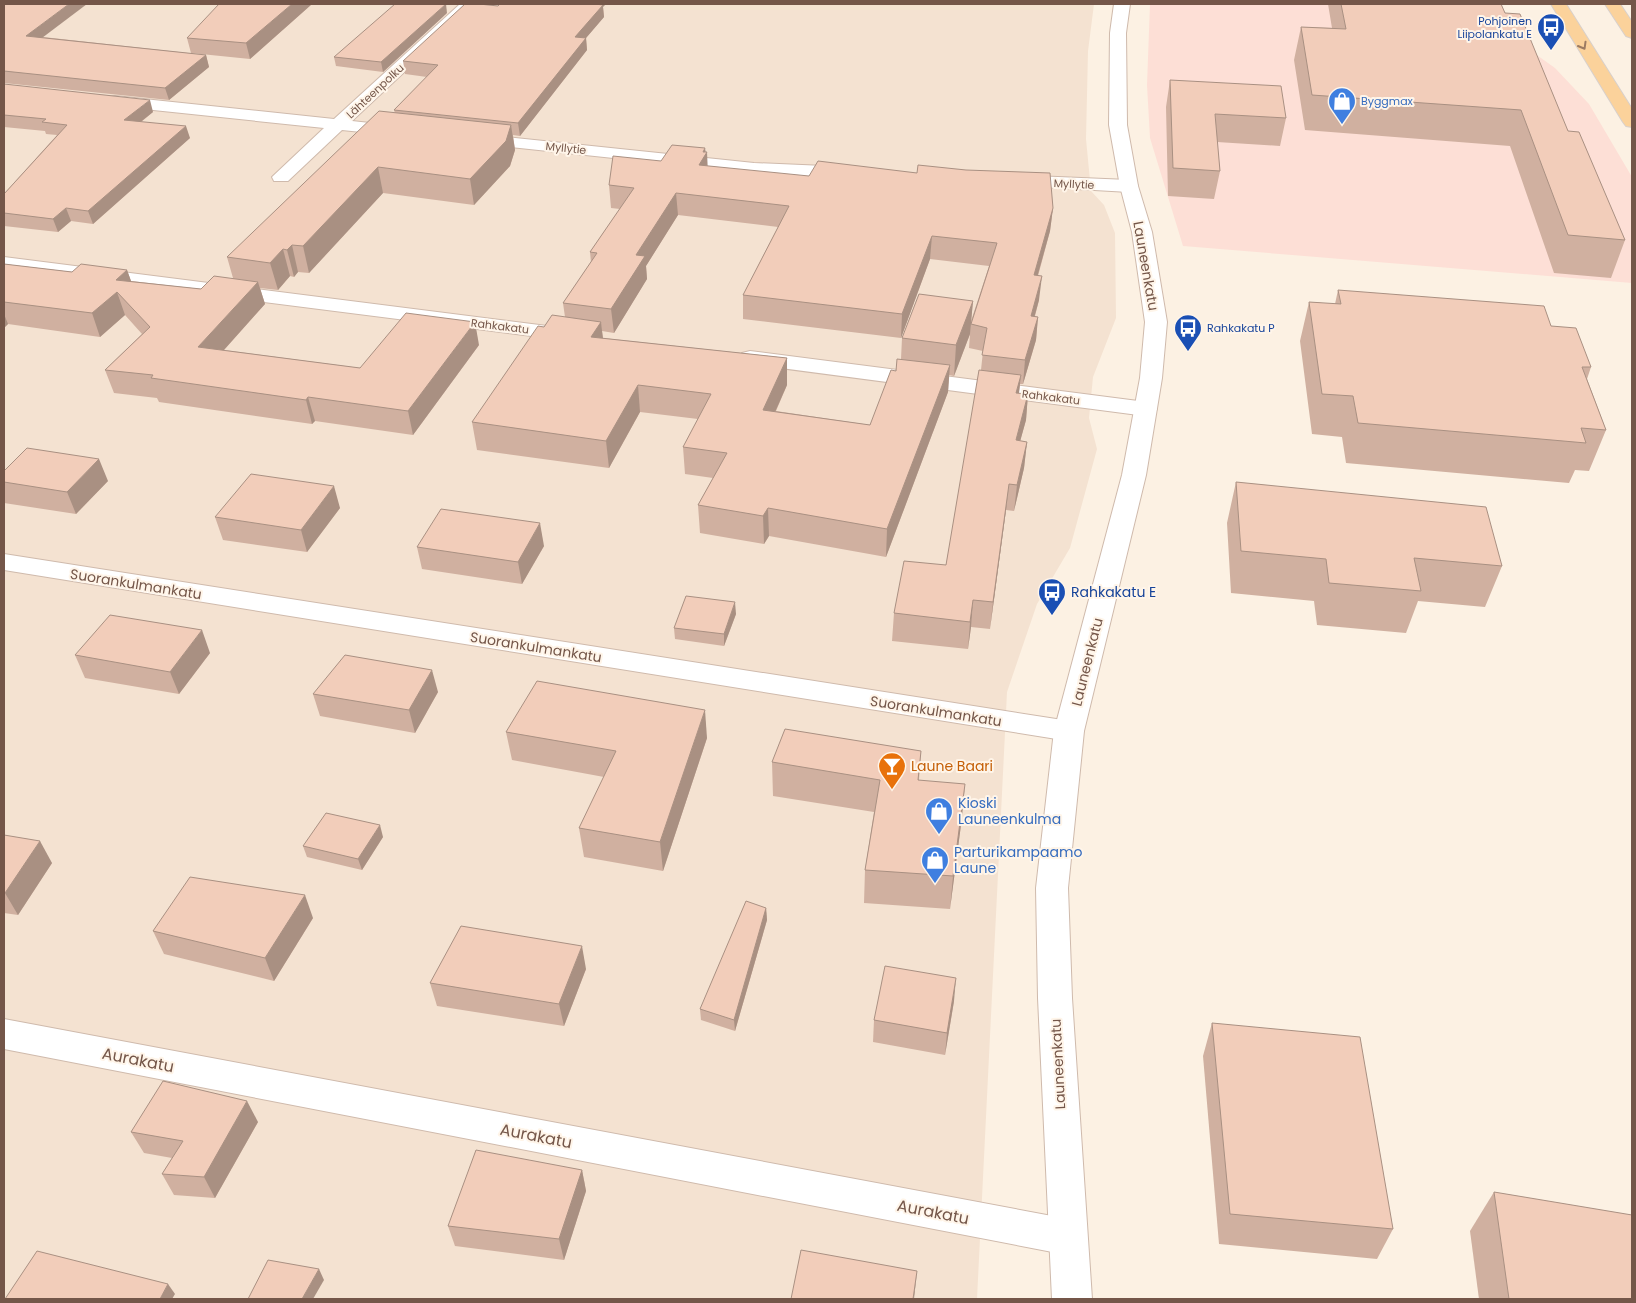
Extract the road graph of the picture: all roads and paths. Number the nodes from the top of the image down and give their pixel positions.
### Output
1 (469, 4) edge
2 (1122, 4) edge
3 (1558, 4) edge
4 (1613, 4) edge
5 (1632, 33) edge
6 (102, 99) edge
7 (1632, 122) edge
8 (338, 124) junction
9 (418, 133) edge
10 (457, 137) edge
11 (861, 174) edge
12 (281, 177) dead end
13 (997, 180) edge
14 (1129, 186) junction
15 (4, 263) edge
16 (593, 338) edge
17 (731, 356) edge
18 (1146, 409) junction
19 (4, 562) edge
20 (1069, 731) junction
21 (4, 1034) edge
22 (1068, 1237) junction
23 (1072, 1299) edge

1 - 8 street, Lähteenpolku
2 - 14 street, Launeenkatu
3 -> 7 main road
4 - 5 main road
6 - 8 street
8 - 9 street
8 - 12 street, Lähteenpolku
10 - 11 street, Myllytie
13 - 14 street, Myllytie
14 - 18 street, Launeenkatu
15 - 16 street, Rahkakatu
17 - 18 street, Rahkakatu
18 - 20 street, Launeenkatu
19 - 20 street, Suorankulmankatu
20 - 22 street, Launeenkatu
21 - 22 street, Aurakatu
22 - 23 street, Launeenkatu

